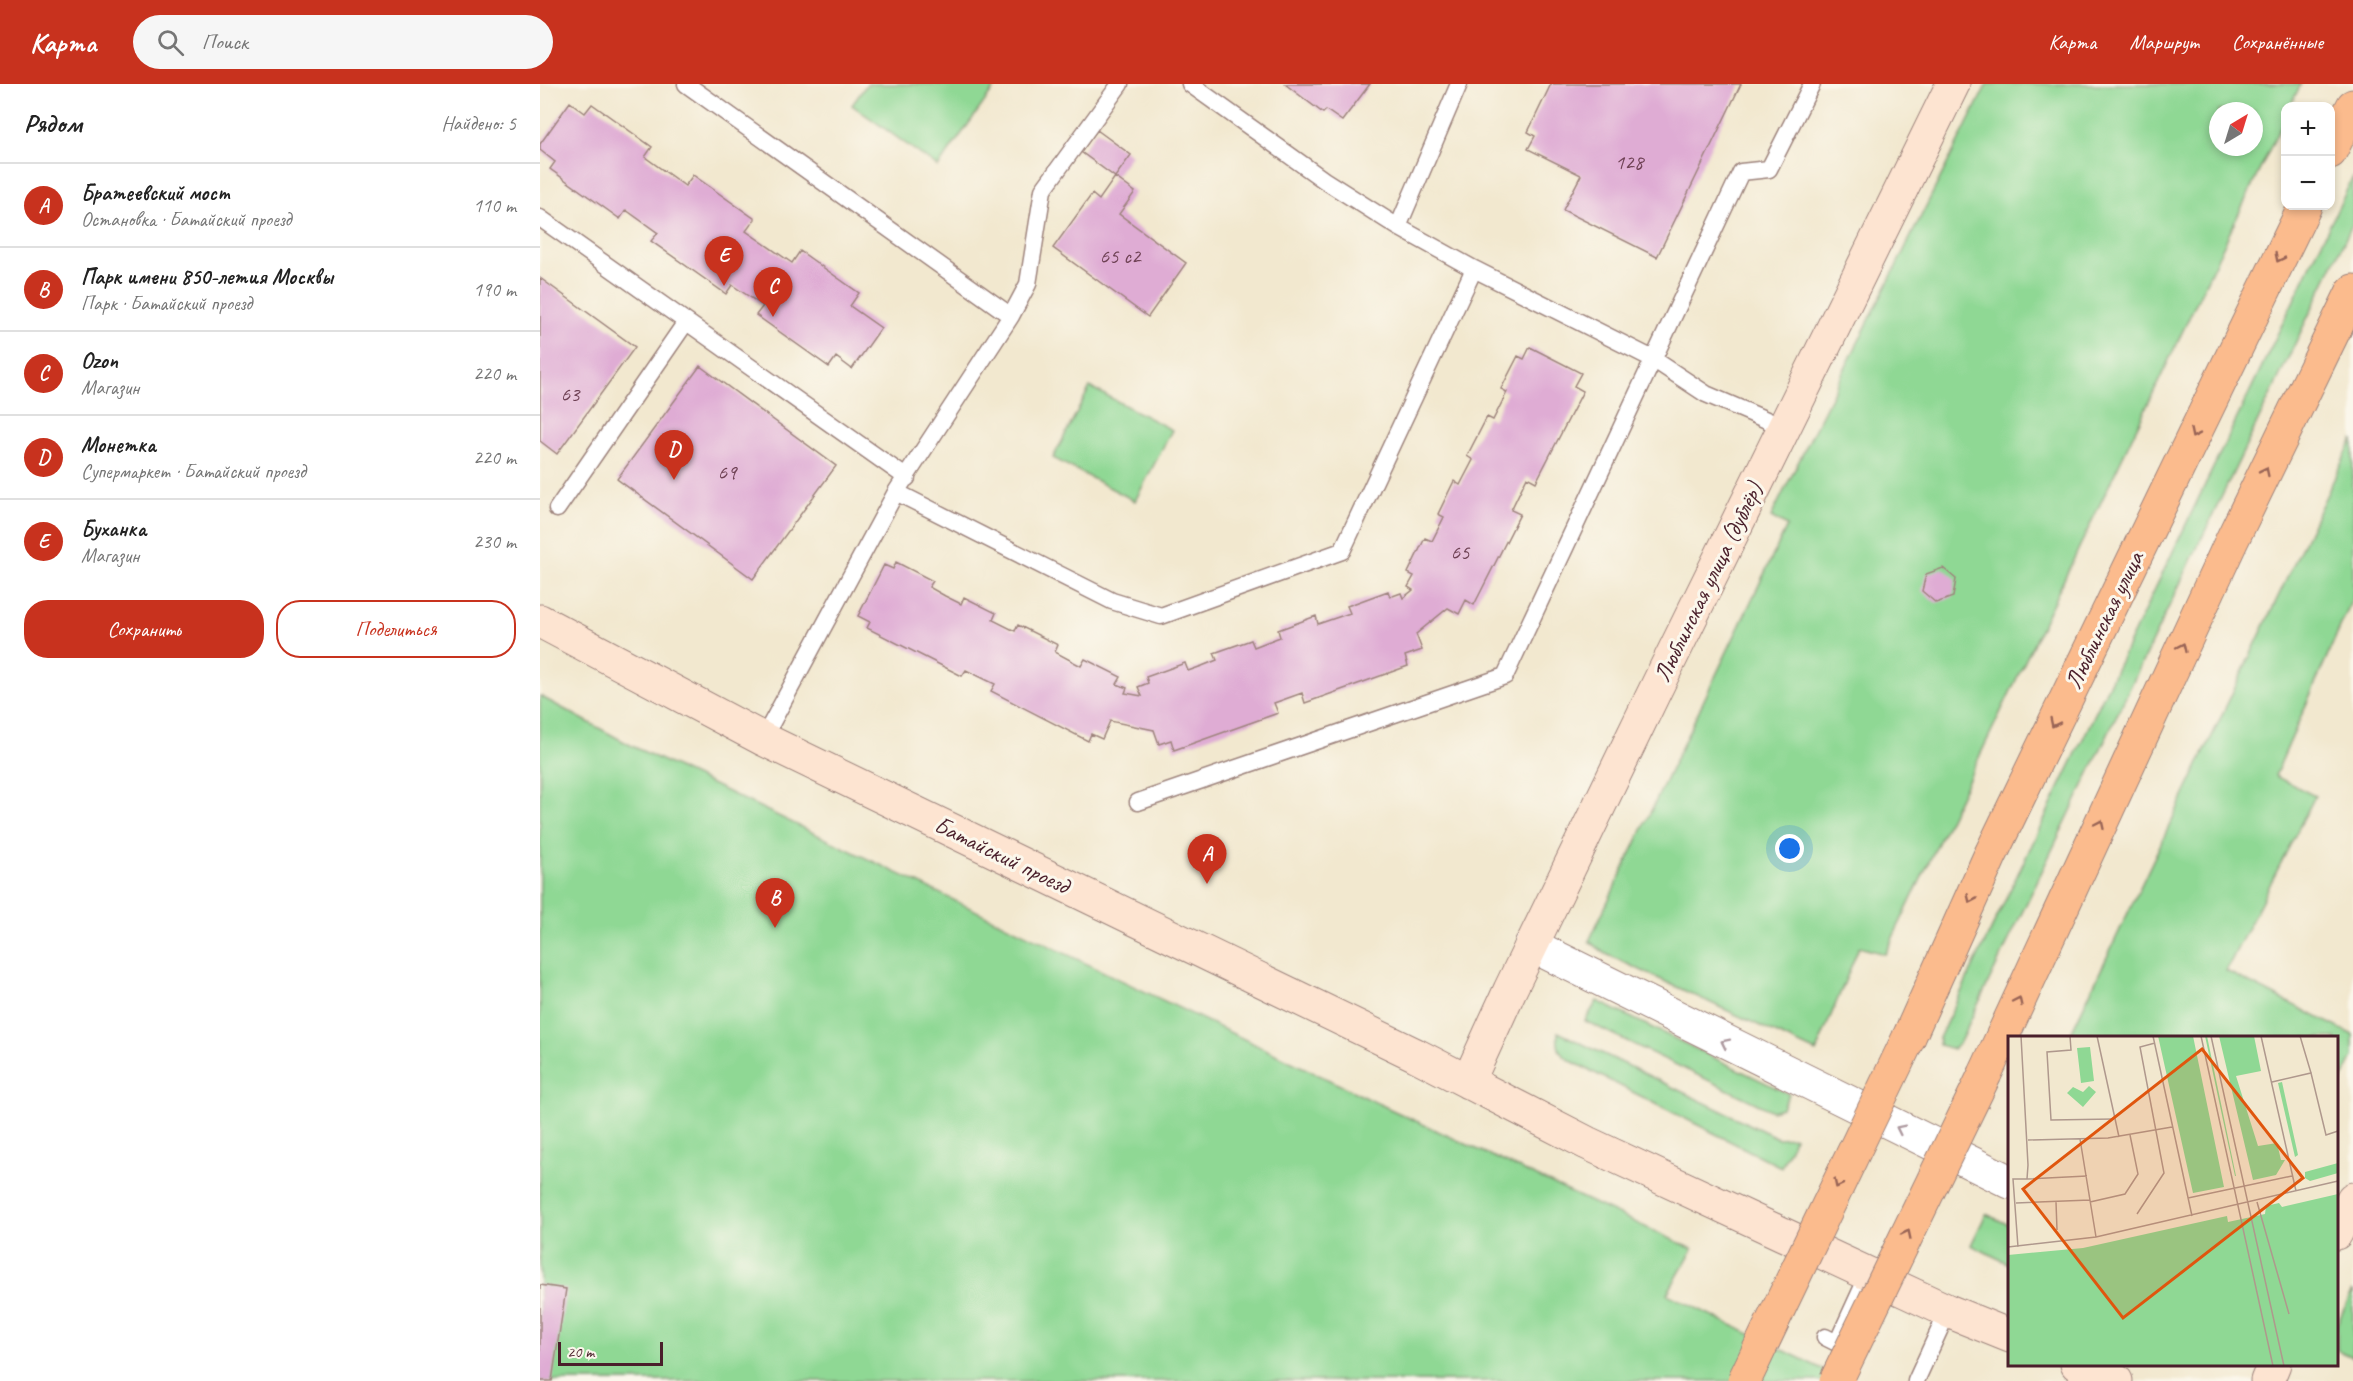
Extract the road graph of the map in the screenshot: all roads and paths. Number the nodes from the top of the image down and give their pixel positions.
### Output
1 (686, 84) edge
2 (1120, 84) edge
3 (1190, 84) edge
4 (1812, 84) edge
5 (1953, 84) edge
6 (1457, 85) edge
7 (2353, 106) edge
8 (2335, 144) edge
9 (2303, 210) edge
10 (540, 218) edge
11 (1398, 227) junction
12 (1474, 269) junction
13 (2353, 291) edge
14 (1011, 316) junction
15 (686, 322) junction
16 (1653, 359) junction
17 (1783, 427) junction
18 (907, 478) junction
19 (896, 492) junction
20 (557, 509) dead end
21 (540, 621) edge
22 (763, 739) junction
23 (1138, 802) dead end
24 (1531, 945) junction
25 (1468, 1082) junction
26 (2008, 1181) edge
27 (2353, 1199) edge
28 (2338, 1231) edge
29 (1869, 1274) junction
30 (1948, 1311) junction
31 (2008, 1335) edge
32 (1825, 1337) dead end
33 (2079, 1366) edge
34 (2274, 1366) edge
35 (1744, 1381) edge
36 (1836, 1381) edge
37 (1916, 1381) edge
38 (2116, 1381) edge
39 (2267, 1381) edge

1 - 14 lane
2 - 14 lane
3 - 11 lane
4 - 16 lane
5 - 17 main road, Люблинская улица (дублёр)
6 - 11 lane
7 - 8 main road
9 -> 35 main road, Люблинская улица, bridge
10 - 15 lane
11 - 12 lane
12 - 16 lane
12 - 19 lane
36 -> 13 main road, bridge
14 - 18 lane
15 - 18 lane
15 - 20 lane
16 - 17 lane
16 - 23 lane
17 - 24 main road, Люблинская улица (дублёр)
18 - 19 lane
19 - 22 lane
21 - 22 main road, Батайский проезд
22 - 25 main road, Батайский проезд
24 - 25 main road, Люблинская улица (дублёр)
26 -> 24 street
25 - 29 main road, Батайский проезд
27 - 28 main road
29 - 30 main road, Батайский проезд
29 - 32 lane
30 - 31 main road, Батайский проезд
30 - 37 lane
33 - 38 main road
34 - 39 main road

